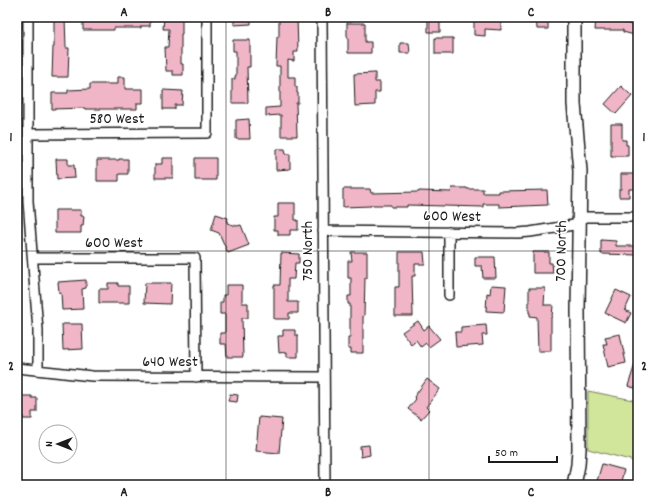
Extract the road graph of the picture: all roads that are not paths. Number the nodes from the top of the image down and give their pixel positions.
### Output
1 (28, 17) edge
2 (207, 17) edge
3 (322, 17) edge
4 (574, 17) edge
5 (28, 134) junction
6 (638, 217) edge
7 (580, 221) junction
8 (323, 231) junction
9 (449, 232) junction
10 (33, 258) junction
11 (449, 295) dead end
12 (17, 368) edge
13 (38, 370) junction
14 (196, 377) junction
15 (324, 377) junction
16 (324, 485) edge
17 (574, 485) edge

1 - 5 street
2 - 5 street, 580 West
3 - 8 street, 750 North
4 - 7 street, 700 North
5 - 10 street
6 - 7 street, 600 West
7 - 9 street, 600 West
7 - 17 street, 700 North
8 - 9 street, 600 West
8 - 15 street, 750 North
9 - 11 street
10 - 13 street
10 - 14 street, 600 West
12 - 13 street, 640 West
13 - 14 street, 640 West
14 - 15 street, 640 West
15 - 16 street, 750 North

